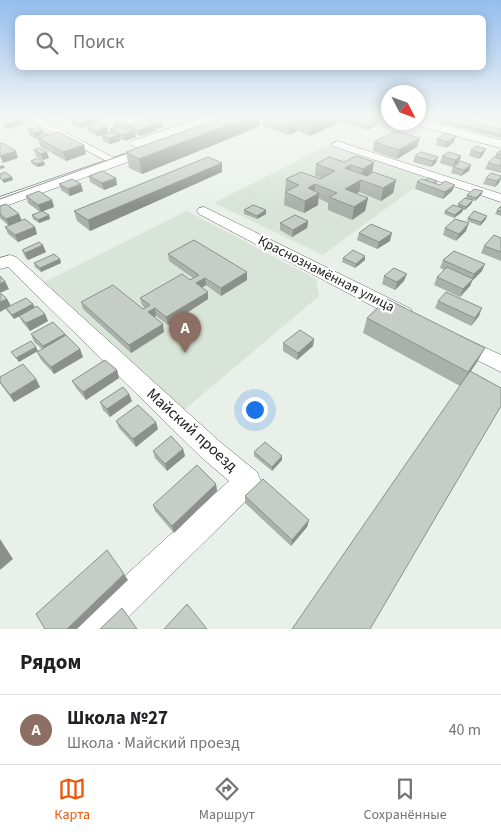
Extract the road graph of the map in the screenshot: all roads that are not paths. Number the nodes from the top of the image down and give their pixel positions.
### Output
1 (86, 146) edge
2 (145, 146) edge
3 (345, 146) edge
4 (110, 159) junction
5 (0, 193) edge
6 (501, 198) edge
7 (0, 203) edge
8 (204, 211) dead end
9 (0, 264) edge
10 (416, 320) edge
11 (442, 334) edge
12 (501, 364) edge
13 (92, 629) edge

1 - 4 street
2 - 4 street
3 - 6 street
4 - 5 street
4 - 7 street
8 - 10 street, Краснознамённая улица
9 - 13 street, Майский проезд
11 - 12 street

